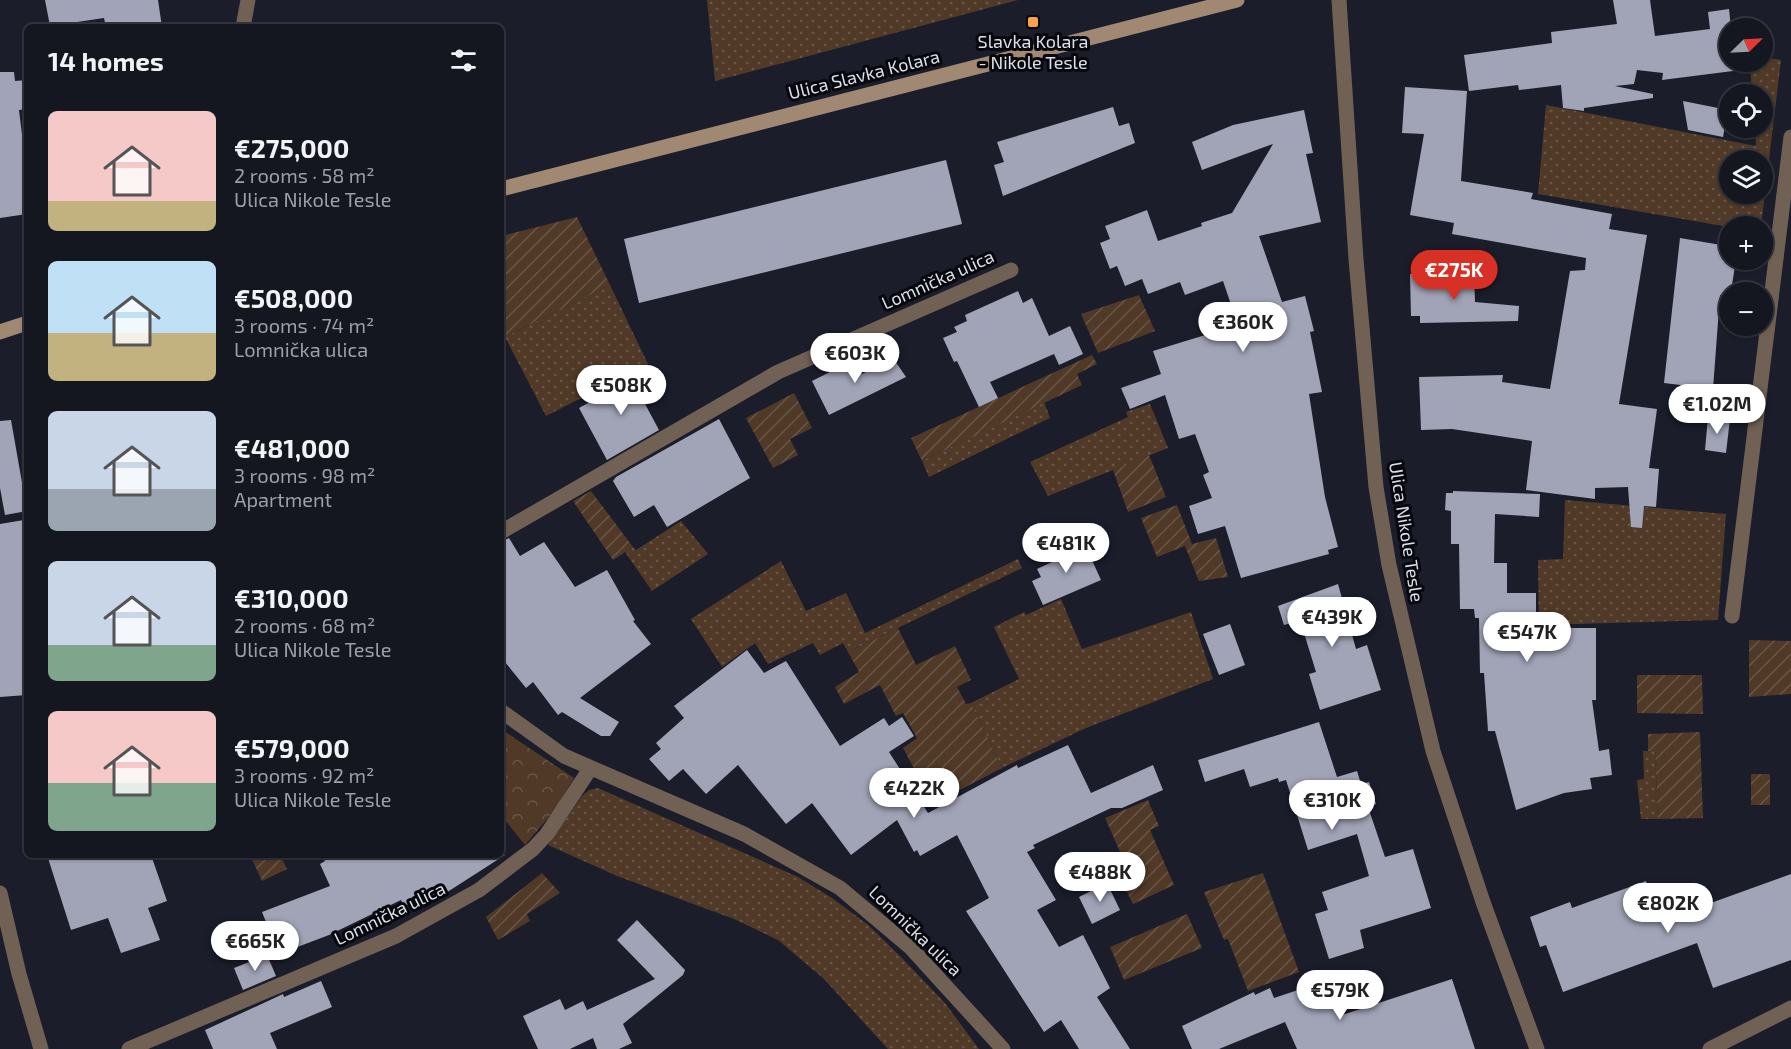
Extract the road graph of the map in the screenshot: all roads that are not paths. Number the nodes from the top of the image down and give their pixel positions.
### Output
1 (248, 0) edge
2 (1237, 0) edge
3 (1339, 0) edge
4 (244, 24) edge
5 (1791, 137) edge
6 (504, 188) edge
7 (1011, 270) dead end
8 (24, 324) edge
9 (0, 332) edge
10 (504, 530) edge
11 (1732, 616) dead end
12 (504, 713) edge
13 (590, 769) junction
14 (0, 893) edge
15 (1791, 1009) edge
16 (41, 1049) edge
17 (129, 1049) edge
18 (1003, 1049) edge
19 (1537, 1049) edge
20 (1710, 1049) edge

1 - 4 street
2 - 6 main road, Ulica Slavka Kolara
3 - 19 street, Ulica Nikole Tesle
5 - 11 street
7 - 10 street, Lomnička ulica
8 - 9 main road
12 - 13 street, Lomnička ulica
13 - 17 street, Lomnička ulica
13 - 18 street, Lomnička ulica
14 - 16 street
15 - 20 street

